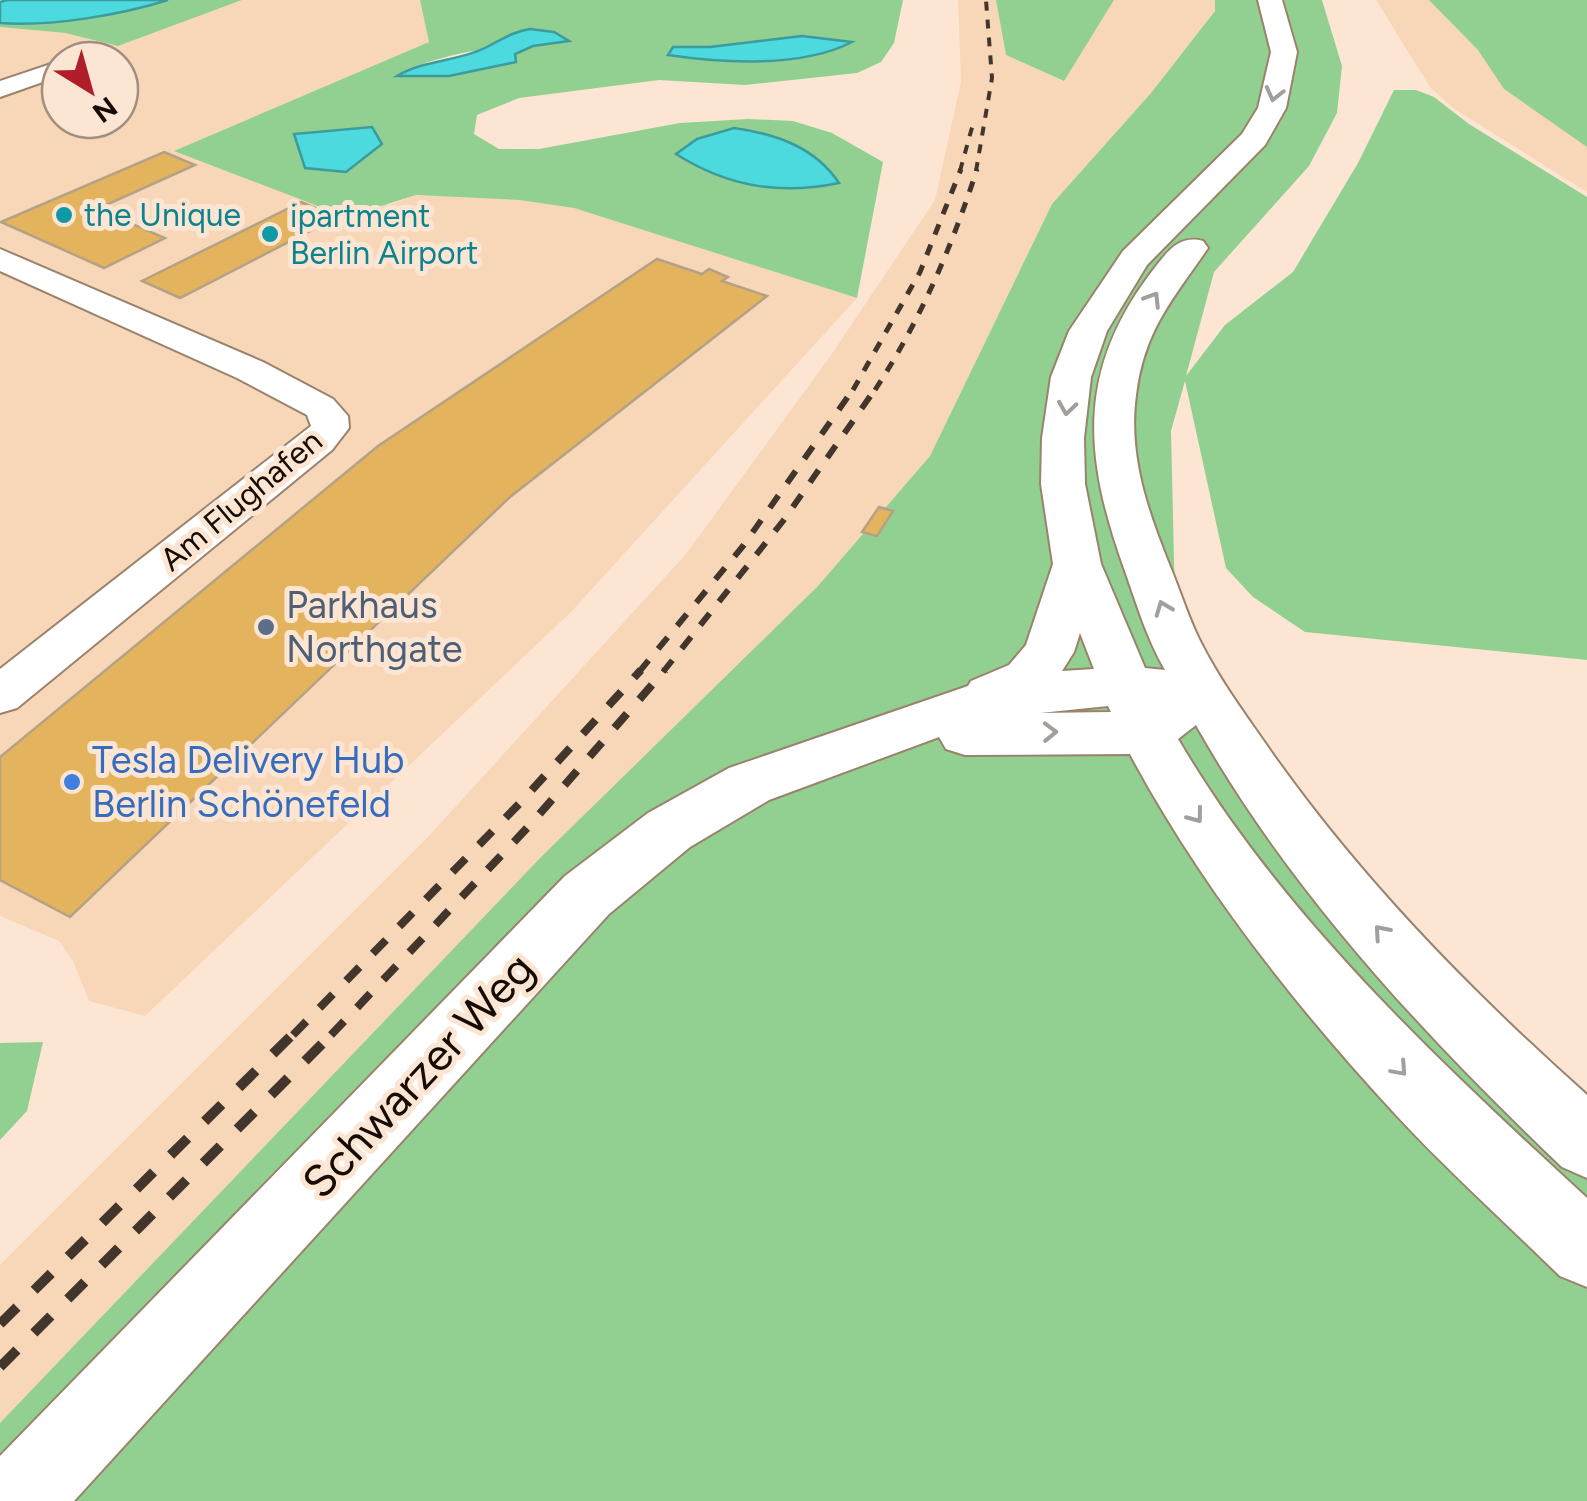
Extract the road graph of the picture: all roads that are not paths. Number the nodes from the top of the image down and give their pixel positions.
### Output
1 (1270, 0) edge
2 (1297, 0) edge
3 (40, 75) edge
4 (0, 89) edge
5 (0, 259) edge
6 (1077, 564) junction
7 (0, 695) edge
8 (1206, 695) junction
9 (960, 708) junction
10 (1136, 709) junction
11 (882, 736) junction
12 (1587, 1142) edge
13 (1587, 1250) edge
14 (16, 1501) edge

1 -> 6 street
8 -> 2 street
3 - 4 street
5 - 7 street, Am Flughafen
6 - 9 street
6 - 10 street
8 - 10 street, Schwarzer Weg
12 -> 8 street
9 - 10 street, Schwarzer Weg
9 - 11 street, Schwarzer Weg
11 -> 10 street, Schwarzer Weg
10 -> 13 street
11 - 14 street, Schwarzer Weg

